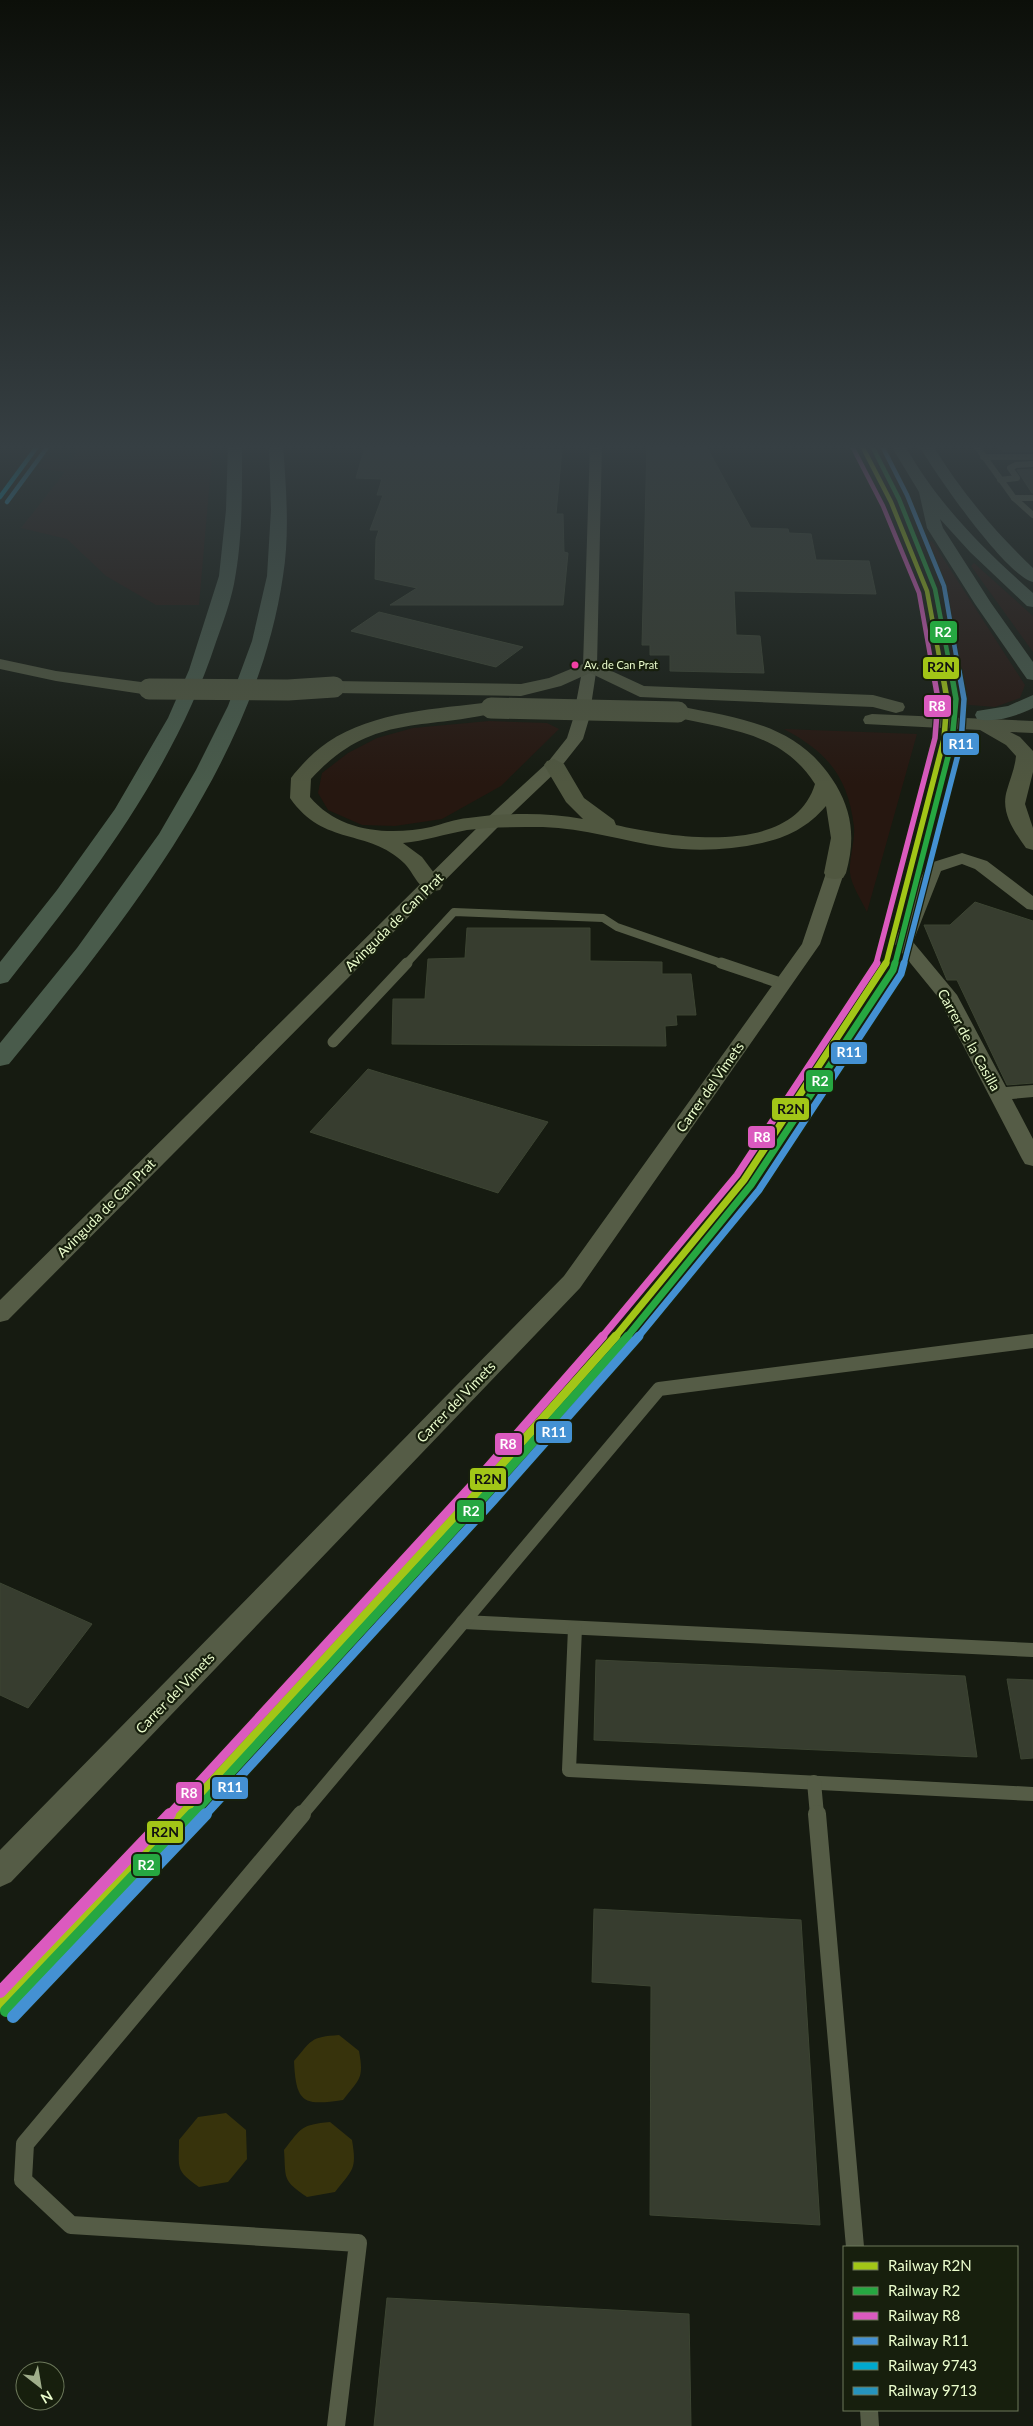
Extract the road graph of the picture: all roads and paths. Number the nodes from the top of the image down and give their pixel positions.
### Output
1 (230, 557) edge
2 (276, 557) edge
3 (593, 557) edge
4 (953, 557) edge
5 (985, 557) edge
6 (1014, 557) edge
7 (1033, 577) edge
8 (1033, 602) edge
9 (0, 664) edge
10 (590, 666) junction
11 (1033, 675) edge
12 (521, 690) junction
13 (664, 694) junction
14 (329, 695) junction
15 (1033, 701) edge
16 (491, 708) junction
17 (678, 712) junction
18 (903, 712) junction
19 (582, 719) junction
20 (858, 719) dead end
21 (1033, 719) edge
22 (983, 720) junction
23 (1033, 727) edge
24 (554, 765) junction
25 (825, 784) junction
26 (492, 822) junction
27 (622, 832) junction
28 (371, 837) junction
29 (1033, 844) edge
30 (834, 873) joint
31 (432, 885) junction
32 (1033, 905) edge
33 (0, 977) edge
34 (783, 984) junction
35 (333, 1042) dead end
36 (0, 1059) edge
37 (1033, 1092) edge
38 (999, 1094) junction
39 (1033, 1159) edge
40 (0, 1314) edge
41 (1033, 1341) edge
42 (463, 1622) junction
43 (575, 1628) junction
44 (1033, 1650) edge
45 (814, 1782) junction
46 (1033, 1794) edge
47 (0, 1872) edge
48 (855, 2246) edge
49 (869, 2411) edge
50 (336, 2426) edge
51 (870, 2426) edge

1 - 33 highway
2 - 36 highway
3 - 10 street, Avinguda de Can Prat
4 - 11 highway
5 - 8 highway
6 - 7 highway
9 - 14 street, bridge
10 - 12 street
10 - 13 street
10 - 19 street, Avinguda de Can Prat
12 - 14 street
12 - 19 street
13 - 18 street
13 - 19 street
14 - 16 street
15 - 22 highway
16 - 17 street, bridge
16 - 28 street
17 - 18 street
17 - 25 street
18 - 20 street
18 - 22 street
19 - 24 street, Avinguda de Can Prat
21 - 22 street
22 - 23 street
22 - 29 street
24 - 26 street, Avinguda de Can Prat
24 - 27 street
25 - 27 street
25 - 30 street
26 - 27 street
26 - 28 street
26 - 31 street, Avinguda de Can Prat
28 - 31 street
30 - 34 street, Carrer del Vimets
31 - 40 street, Avinguda de Can Prat
32 - 38 street, Carrer de la Casilla
34 - 35 lane
34 - 47 street, Carrer del Vimets
37 - 38 street
38 - 39 street, Carrer de la Casilla
41 - 42 lane
42 - 43 lane
42 - 50 lane
43 - 44 lane
43 - 45 lane
45 - 46 lane
45 - 48 lane
49 - 51 lane

